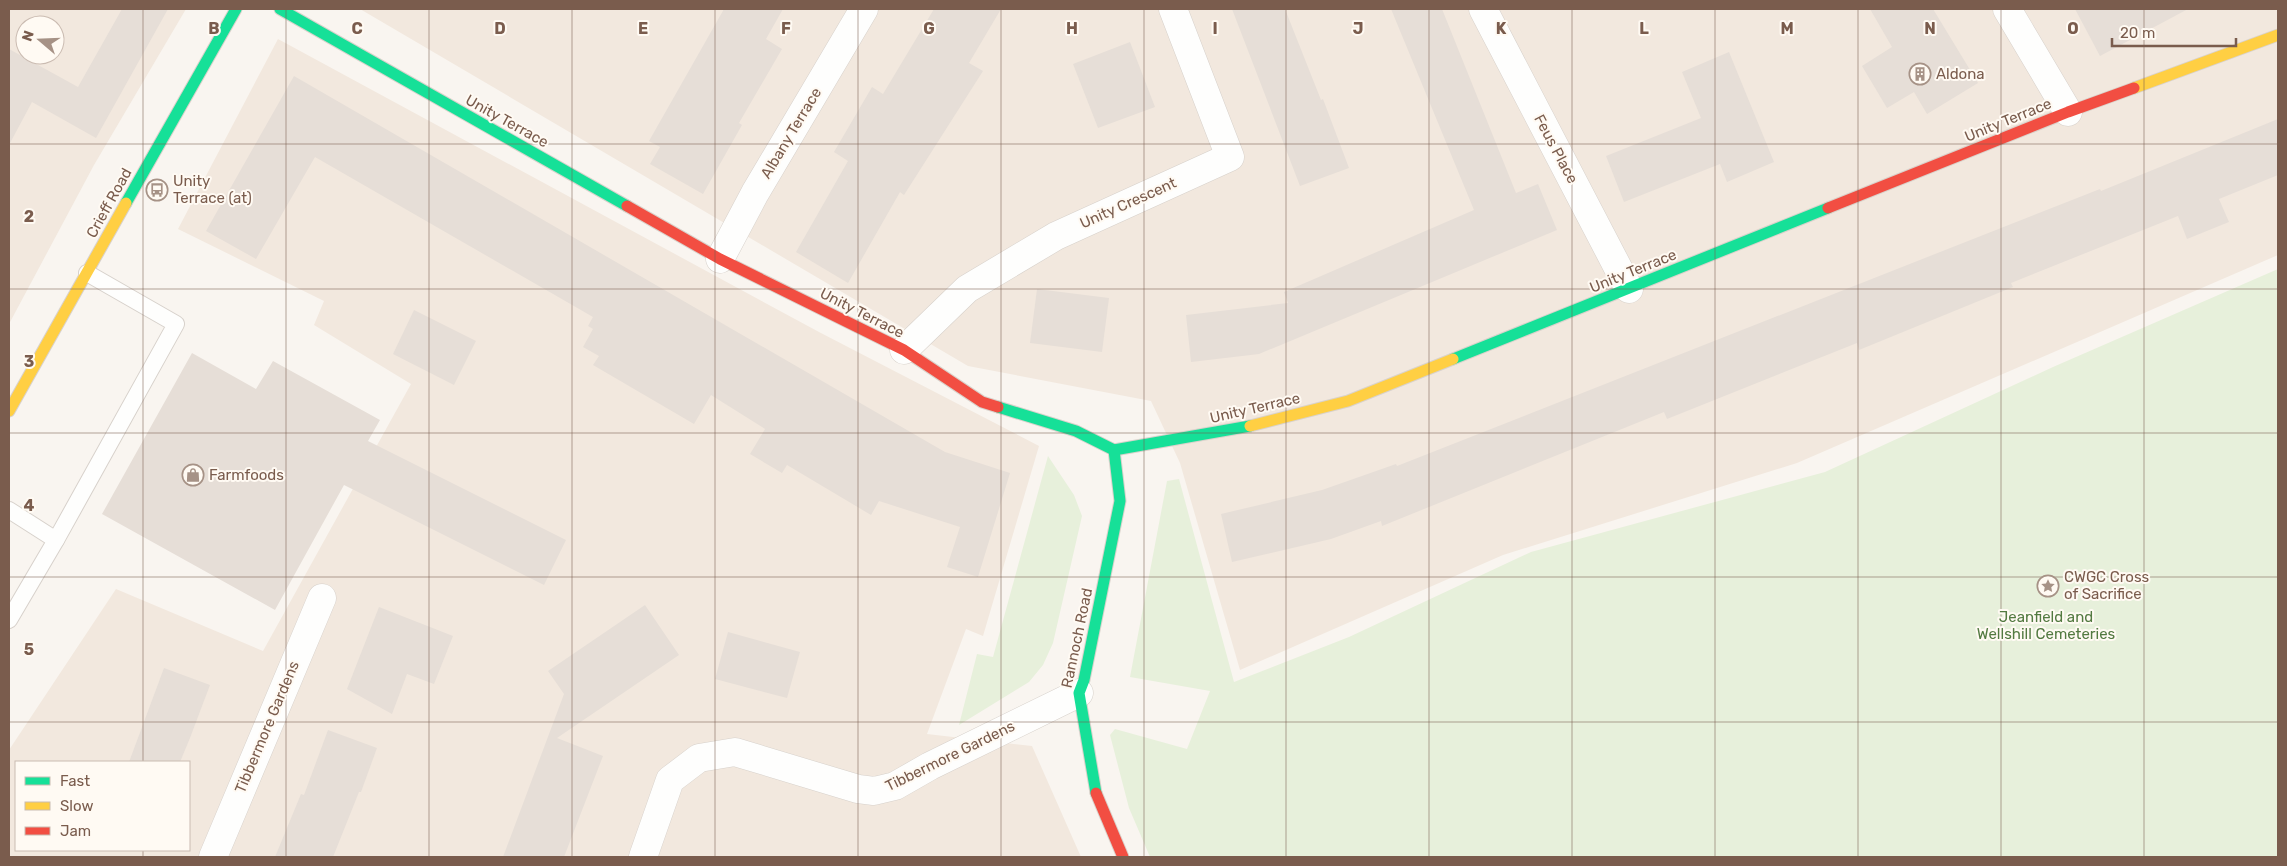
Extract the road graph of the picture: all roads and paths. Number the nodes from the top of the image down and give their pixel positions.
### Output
1 (236, 9) edge
2 (280, 9) edge
3 (864, 9) edge
4 (1174, 9) edge
5 (1483, 9) edge
6 (2007, 9) edge
7 (2278, 35) edge
8 (2068, 112) junction
9 (720, 259) junction
10 (87, 273) junction
11 (1629, 289) junction
12 (904, 350) junction
13 (9, 411) edge
14 (1114, 450) junction
15 (9, 510) edge
16 (56, 540) junction
17 (322, 598) dead end
18 (9, 620) edge
19 (1079, 693) junction
20 (213, 857) edge
21 (643, 857) edge
22 (1123, 857) edge

1 - 10 street, Crieff Road
2 - 9 street, Unity Terrace
3 - 9 street, Albany Terrace
4 - 12 street, Unity Crescent
5 - 11 street, Feus Place
6 - 8 street
7 - 8 street, Unity Terrace
8 - 11 street, Unity Terrace
9 - 12 street, Unity Terrace
10 - 13 street, Crieff Road
10 - 16 lane
11 - 14 street, Unity Terrace
12 - 14 street, Unity Terrace
14 - 19 street, Rannoch Road
15 - 16 lane
16 - 18 lane
17 - 20 street, Tibbermore Gardens
19 - 21 street, Tibbermore Gardens
19 - 22 street, Rannoch Road

